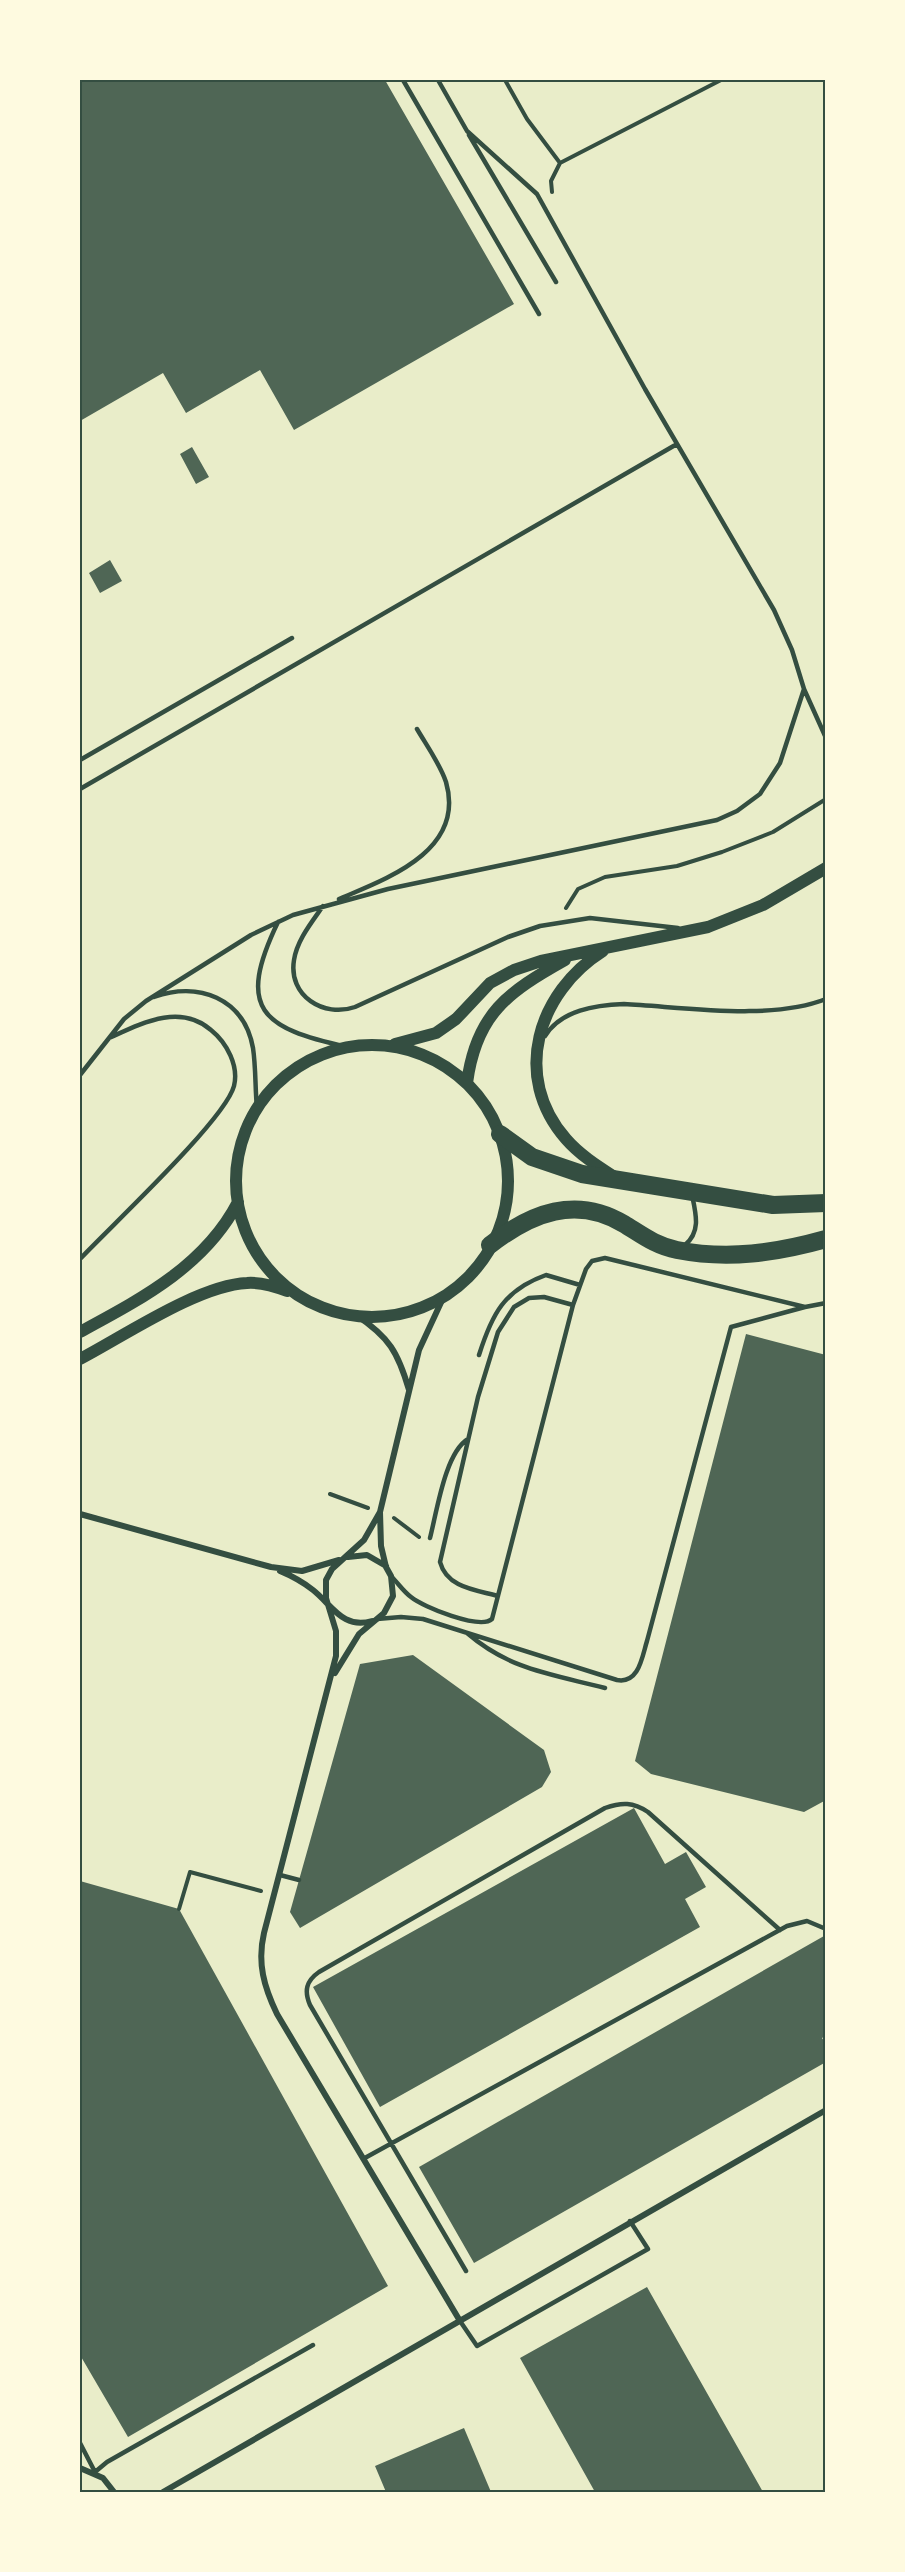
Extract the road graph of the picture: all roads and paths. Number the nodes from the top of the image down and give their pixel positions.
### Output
1 (403, 80) edge
2 (438, 80) edge
3 (505, 80) edge
4 (721, 80) edge
5 (467, 131) junction
6 (560, 163) junction
7 (553, 196) dead end
8 (556, 282) dead end
9 (539, 314) dead end
10 (677, 444) junction
11 (292, 638) dead end
12 (804, 689) junction
13 (417, 729) dead end
14 (825, 738) edge
15 (80, 760) edge
16 (80, 789) edge
17 (825, 799) edge
18 (825, 868) edge
19 (323, 906) junction
20 (278, 922) junction
21 (558, 922) junction
22 (696, 930) junction
23 (609, 948) junction
24 (577, 954) junction
25 (825, 999) edge
26 (146, 1001) junction
27 (107, 1039) junction
28 (538, 1045) junction
29 (388, 1046) junction
30 (347, 1047) junction
31 (80, 1075) edge
32 (467, 1083) junction
33 (257, 1108) junction
34 (500, 1134) junction
35 (618, 1180) junction
36 (691, 1191) junction
37 (238, 1202) junction
38 (825, 1203) edge
39 (825, 1239) edge
40 (490, 1245) junction
41 (678, 1250) junction
42 (80, 1259) edge
43 (580, 1285) junction
44 (296, 1293) junction
45 (444, 1296) junction
46 (825, 1304) edge
47 (573, 1305) junction
48 (805, 1307) junction
49 (356, 1315) junction
50 (80, 1332) edge
51 (479, 1355) dead end
52 (80, 1359) edge
53 (410, 1393) junction
54 (468, 1439) junction
55 (380, 1512) junction
56 (80, 1514) edge
57 (430, 1538) dead end
58 (345, 1558) junction
59 (272, 1567) junction
60 (386, 1567) junction
61 (392, 1576) junction
62 (498, 1596) junction
63 (329, 1604) junction
64 (374, 1620) junction
65 (465, 1631) junction
66 (330, 1682) junction
67 (605, 1688) dead end
68 (280, 1875) junction
69 (299, 1880) dead end
70 (274, 1894) junction
71 (178, 1909) dead end
72 (825, 1929) edge
73 (780, 1930) junction
74 (825, 2110) edge
75 (390, 2144) junction
76 (363, 2159) junction
77 (630, 2221) junction
78 (466, 2271) dead end
79 (460, 2321) junction
80 (313, 2345) dead end
81 (80, 2443) edge
82 (80, 2468) edge
83 (95, 2472) junction
84 (114, 2493) edge
85 (163, 2493) edge

1 - 9 lane
2 - 5 lane
3 - 6 path
4 - 6 path
5 - 8 lane
5 - 10 lane
6 - 7 path
10 - 12 lane
10 - 16 lane
11 - 15 lane
12 - 14 lane
12 - 19 lane
13 - 19 lane
17 - 21 path
18 - 22 main road
19 - 20 lane
19 - 21 lane
20 - 26 lane
20 - 30 lane
21 - 22 lane
22 - 23 main road
23 - 24 main road
23 - 28 main road
24 - 29 main road
24 - 32 main road
25 - 28 lane
26 - 27 lane
26 - 33 lane
27 - 31 lane
27 - 42 lane
28 - 35 main road
29 - 30 main road
29 - 32 main road
30 - 33 main road
32 - 34 main road
33 - 37 main road
34 - 35 highway
34 - 40 main road
35 - 36 highway
36 - 38 highway
36 - 41 lane
37 - 44 main road
37 - 50 main road
39 - 41 highway
40 - 41 highway
40 - 45 main road
43 - 47 lane
43 - 48 lane
43 - 51 lane
44 - 49 main road
44 - 52 main road
45 - 49 main road
45 - 53 street
46 - 48 lane
47 - 54 lane
47 - 62 lane
48 - 65 lane
49 - 53 street
53 - 55 street
54 - 57 lane
54 - 62 lane
55 - 58 street
55 - 60 street
56 - 59 street
58 - 59 street
58 - 60 street
58 - 63 street
59 - 63 street
60 - 61 street
61 - 62 lane
61 - 64 street
63 - 64 street
63 - 66 street
64 - 65 lane
64 - 66 street
65 - 67 lane
66 - 68 street
68 - 69 lane
68 - 70 street
70 - 71 path
70 - 76 street
72 - 73 lane
73 - 75 lane
73 - 75 lane
74 - 77 street
75 - 76 lane
75 - 78 lane
76 - 79 street
77 - 79 street
77 - 79 lane
79 - 85 street
80 - 83 lane
81 - 83 lane
82 - 83 street
83 - 84 street

